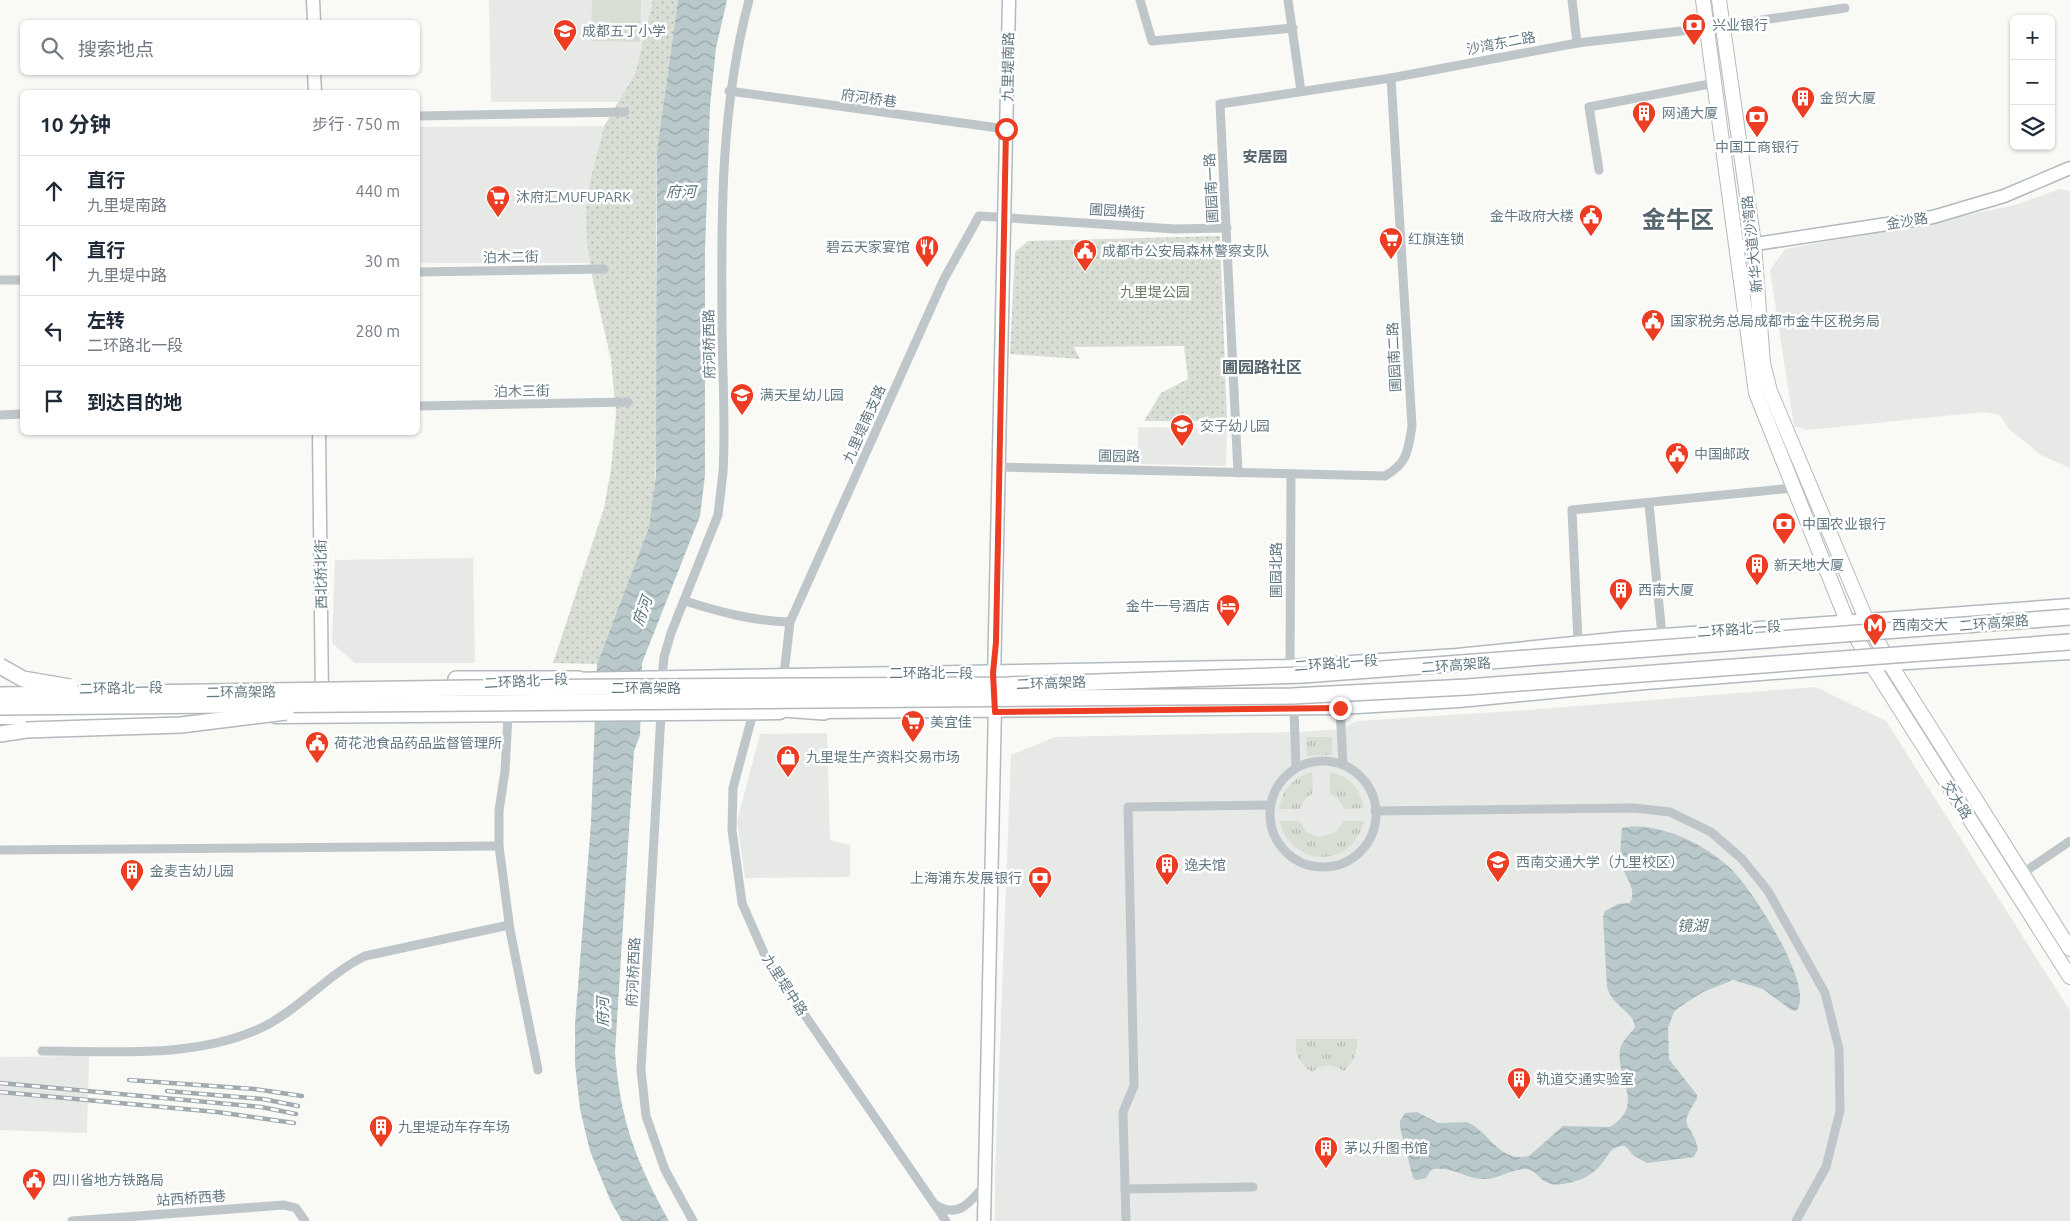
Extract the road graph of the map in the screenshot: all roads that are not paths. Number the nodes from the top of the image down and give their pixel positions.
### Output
1 (313, 0) edge
2 (749, 0) edge
3 (1009, 0) edge
4 (1140, 0) edge
5 (1288, 0) edge
6 (1572, 0) edge
7 (1703, 0) edge
8 (1719, 0) edge
9 (1845, 8) dead end
10 (314, 20) edge
11 (1723, 25) junction
12 (1293, 28) junction
13 (1707, 28) junction
14 (1577, 43) junction
15 (314, 75) edge
16 (1391, 78) junction
17 (1715, 83) junction
18 (314, 90) edge
19 (729, 91) junction
20 (1301, 91) junction
21 (625, 112) dead end
22 (420, 116) edge
23 (1006, 129) junction
24 (2070, 168) edge
25 (1599, 170) dead end
26 (1005, 217) junction
27 (1227, 228) junction
28 (1754, 244) junction
29 (1736, 247) junction
30 (604, 269) dead end
31 (420, 272) edge
32 (0, 280) edge
33 (20, 280) edge
34 (628, 402) dead end
35 (420, 406) edge
36 (0, 414) edge
37 (20, 414) edge
38 (319, 435) edge
39 (999, 466) junction
40 (1238, 473) junction
41 (1291, 474) junction
42 (1793, 488) junction
43 (1649, 504) junction
44 (685, 601) junction
45 (2070, 605) edge
46 (2070, 617) edge
47 (1866, 619) junction
48 (1847, 621) junction
49 (790, 622) junction
50 (1662, 635) junction
51 (1578, 642) junction
52 (2070, 642) edge
53 (2070, 653) edge
54 (1890, 664) junction
55 (0, 666) edge
56 (1290, 666) junction
57 (1872, 666) junction
58 (993, 673) junction
59 (784, 674) junction
60 (583, 678) junction
61 (660, 679) junction
62 (322, 685) junction
63 (0, 689) edge
64 (151, 693) junction
65 (134, 694) junction
66 (0, 695) edge
67 (336, 704) junction
68 (0, 707) edge
69 (1340, 708) junction
70 (1294, 710) junction
71 (824, 712) junction
72 (995, 712) junction
73 (753, 713) junction
74 (658, 714) junction
75 (508, 715) junction
76 (322, 716) junction
77 (0, 718) edge
78 (0, 734) edge
79 (1343, 765) junction
80 (1296, 768) junction
81 (1270, 805) junction
82 (1375, 811) junction
83 (2070, 841) edge
84 (499, 846) junction
85 (0, 850) edge
86 (2023, 873) junction
87 (509, 926) junction
88 (2070, 949) edge
89 (2070, 977) edge
90 (42, 1052) dead end
91 (538, 1070) dead end
92 (984, 1186) junction
93 (1253, 1187) dead end
94 (1126, 1189) junction
95 (932, 1202) junction
96 (72, 1221) edge
97 (305, 1221) edge
98 (694, 1221) edge
99 (946, 1221) edge
100 (984, 1221) edge
101 (1126, 1221) edge
102 (1796, 1221) edge

1 - 10 main road
2 - 19 street, 府河桥西路
3 - 23 main road, 九里堤南路
4 - 12 street
5 - 12 street
6 - 14 street
7 - 13 main road, 新华大道沙湾路
8 - 11 main road, 新华大道沙湾路
9 - 11 street, 沙湾东二路
11 - 13 street, 沙湾东二路
11 - 28 main road, 新华大道沙湾路
12 - 20 street
13 - 14 street, 沙湾东二路
13 - 17 main road, 新华大道沙湾路
14 - 16 street, 沙湾东二路
15 - 18 main road
16 - 20 street, 沙湾东二路
16 - 41 street, 圃园南二路
17 - 25 street
17 - 29 main road, 新华大道沙湾路
19 - 23 street, 府河桥巷
19 - 44 street, 府河桥西路
20 - 27 street, 圃园南一路
21 - 22 street
23 - 26 main road, 九里堤南路
24 - 28 main road, 金沙路
26 - 27 street, 圃园横街
26 - 39 main road, 九里堤南路
26 - 49 street, 九里堤南支路
27 - 40 street, 圃园南一路
28 - 29 main road, 金沙路
28 - 47 main road, 新华大道沙湾路
29 - 42 main road, 新华大道沙湾路
30 - 31 street, 泊木二街
32 - 33 street
34 - 35 street, 泊木三街
36 - 37 street
38 - 62 main road, 西北桥北街
39 - 40 street, 圃园路
39 - 58 main road, 九里堤南路
40 - 41 street, 圃园南二路
41 - 56 street, 圃园北路
42 - 43 street
42 - 48 main road, 新华大道沙湾路
43 - 50 street
43 - 51 street
44 - 49 street
44 - 61 street, 府河桥西路
45 - 47 main road, 二环路北一段
46 - 64 highway, 二环高架路, bridge
47 - 48 main road, 二环路北一段
47 - 54 main road, 交大路
48 - 50 main road, 二环路北一段
48 - 57 main road, 交大路
49 - 59 street, 九里堤南支路
50 - 51 main road, 二环路北一段
51 - 56 main road, 二环路北一段
52 - 67 highway, 二环高架路, bridge
53 - 54 main road
54 - 57 main road
54 - 86 main road, 交大路
55 - 65 highway, bridge
56 - 58 main road, 二环路北一段
57 - 69 main road
57 - 89 main road, 交大路
58 - 59 main road, 二环路北一段
58 - 72 main road
59 - 61 main road, 二环路北一段
60 - 61 main road, 二环路北一段
60 - 62 main road, 二环路北一段
60 - 64 highway, bridge
62 - 63 main road, 二环路北一段
62 - 76 main road, 西北桥北街
64 - 65 highway, 二环高架路, bridge
65 - 66 highway, 二环高架路, bridge
67 - 68 highway, 二环高架路, bridge
67 - 71 highway, bridge
67 - 78 highway, bridge
69 - 70 main road
69 - 79 street
70 - 72 main road
70 - 80 street
71 - 72 main road
71 - 73 main road
72 - 92 main road
73 - 74 main road
73 - 95 street, 九里堤中路
74 - 75 main road
74 - 98 street, 府河桥西路
75 - 76 main road
75 - 84 street
76 - 77 main road
79 - 80 street
79 - 82 street
80 - 81 street
81 - 82 street
81 - 94 street
82 - 102 street
83 - 86 street
84 - 85 street
84 - 87 street
86 - 88 main road, 交大路
87 - 90 street
87 - 91 street
92 - 95 street
92 - 100 main road
93 - 94 street
94 - 101 street
95 - 99 street, 九里堤中路
96 - 97 street, 站西桥西巷

